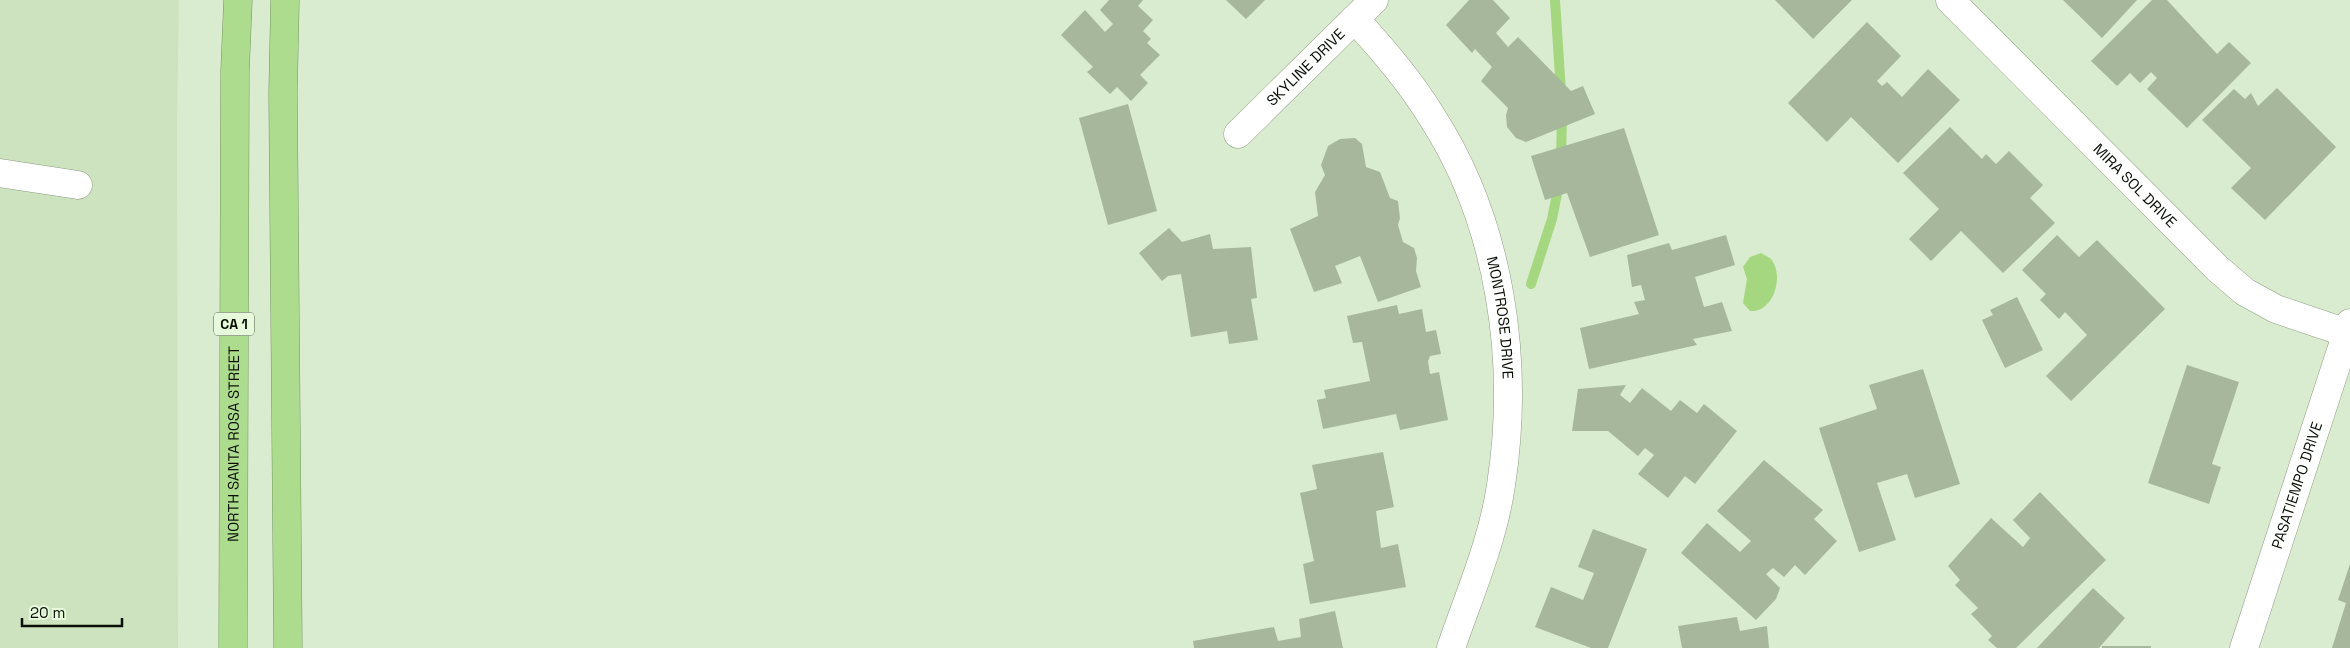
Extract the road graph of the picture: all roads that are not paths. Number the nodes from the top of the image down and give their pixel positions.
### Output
1 (238, 0) edge
2 (285, 0) edge
3 (1374, 0) edge
4 (1950, 0) edge
5 (1355, 19) junction
6 (1238, 134) dead end
7 (0, 174) edge
8 (78, 185) dead end
9 (2348, 328) edge
10 (233, 648) edge
11 (288, 648) edge
12 (1451, 648) edge
13 (2244, 648) edge

1 - 10 highway, NORTH SANTA ROSA STREET / CA 1
2 - 11 highway
3 - 5 street, SKYLINE DRIVE
4 - 9 street, MIRA SOL DRIVE
5 - 6 street, SKYLINE DRIVE
5 - 12 street, MONTROSE DRIVE
7 - 8 street
9 - 13 street, PASATIEMPO DRIVE

